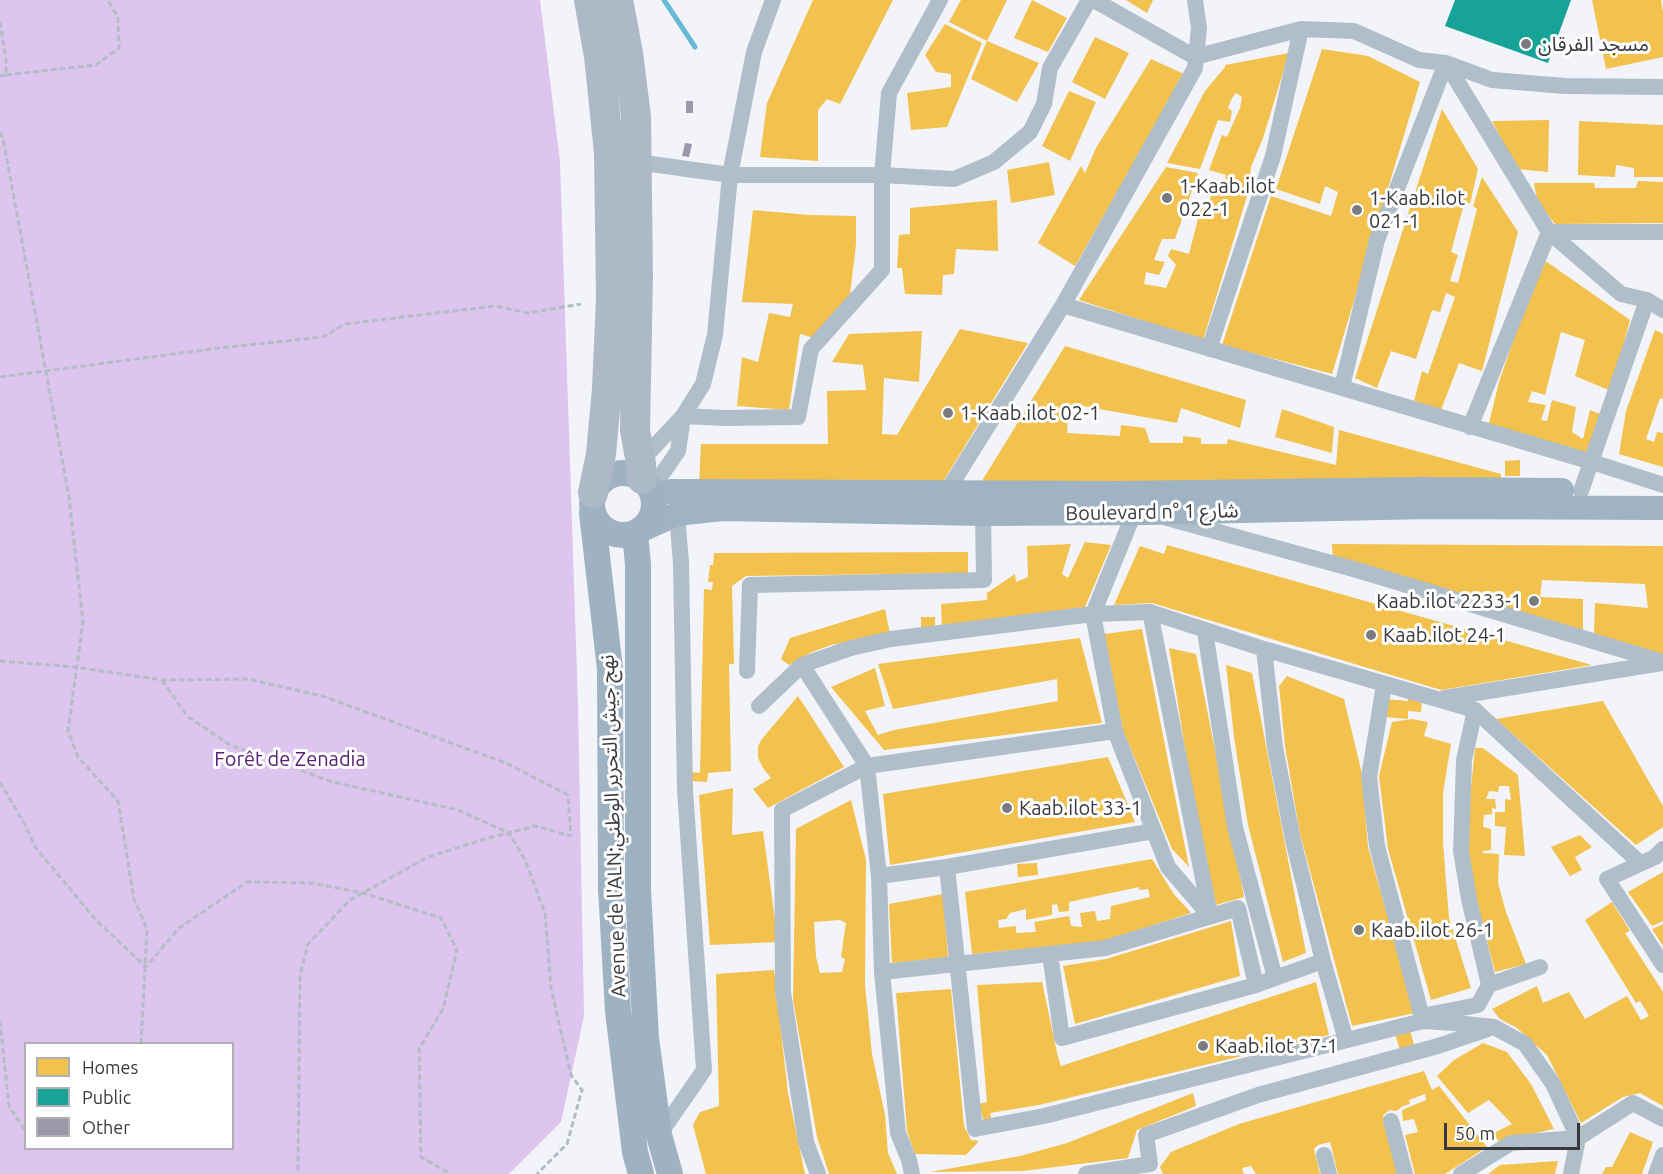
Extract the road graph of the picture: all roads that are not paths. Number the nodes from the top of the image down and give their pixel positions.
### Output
1 (589, 0) edge
2 (618, 0) edge
3 (773, 0) edge
4 (940, 0) edge
5 (1089, 0) edge
6 (1094, 0) edge
7 (1195, 0) edge
8 (1302, 29) junction
9 (1195, 57) junction
10 (1446, 63) junction
11 (1663, 87) edge
12 (637, 162) junction
13 (882, 174) junction
14 (730, 175) junction
15 (1548, 232) junction
16 (1663, 232) edge
17 (1647, 300) junction
18 (1064, 305) junction
19 (1663, 310) edge
20 (1209, 349) junction
21 (1342, 387) junction
22 (683, 416) junction
23 (1470, 427) junction
24 (1592, 462) junction
25 (644, 480) junction
26 (1663, 485) edge
27 (1581, 491) junction
28 (946, 493) junction
29 (1663, 494) edge
30 (593, 503) junction
31 (1663, 508) edge
32 (1141, 513) junction
33 (677, 514) junction
34 (983, 514) junction
35 (640, 531) junction
36 (1150, 612) junction
37 (1093, 614) junction
38 (1204, 631) junction
39 (1264, 649) junction
40 (1663, 662) edge
41 (802, 664) junction
42 (747, 671) dead end
43 (1384, 685) junction
44 (1438, 699) junction
45 (759, 706) dead end
46 (1475, 710) junction
47 (1115, 731) junction
48 (867, 766) junction
49 (1154, 831) junction
50 (1663, 849) edge
51 (1640, 863) junction
52 (947, 867) junction
53 (879, 876) junction
54 (1210, 916) junction
55 (1050, 954) junction
56 (1323, 961) junction
57 (957, 964) junction
58 (1663, 965) edge
59 (1540, 967) dead end
60 (882, 972) junction
61 (1275, 978) junction
62 (1256, 985) junction
63 (1489, 985) junction
64 (1423, 1018) junction
65 (1494, 1027) junction
66 (1346, 1040) junction
67 (1663, 1119) edge
68 (1391, 1120) dead end
69 (659, 1136) junction
70 (1578, 1138) junction
71 (1324, 1155) dead end
72 (1663, 1155) edge
73 (1129, 1171) edge
74 (641, 1174) edge
75 (670, 1174) edge
76 (818, 1174) edge
77 (912, 1174) edge
78 (1086, 1174) edge
79 (1329, 1174) edge
80 (1405, 1174) edge
81 (1461, 1174) edge
82 (1570, 1174) edge
83 (1656, 1174) edge

1 - 30 highway
2 - 12 highway
3 - 14 street
4 - 13 street
5 - 13 street
6 - 9 street
7 - 9 street
8 - 9 street
8 - 10 street
8 - 20 street
9 - 18 street
10 - 11 street
10 - 15 street
10 - 21 street
12 - 14 street
12 - 25 highway
13 - 14 street
13 - 22 street
14 - 22 street
15 - 16 street
15 - 17 street
15 - 23 street
17 - 19 street
17 - 24 street
18 - 20 street
18 - 28 street
20 - 21 street
21 - 23 street
22 - 25 street
22 - 25 street
23 - 24 street
24 - 26 street
24 - 27 street
25 - 28 main road, Boulevard n° شارع 1
25 - 30 main road
25 - 35 main road
27 - 28 main road, Boulevard n° شارع 1
27 - 29 main road, Boulevard n° شارع 1
30 - 35 main road
30 - 74 main road, Avenue de l'ALN;نهج جيش التحرير الوطني
31 - 32 main road, Boulevard n° شارع 1
32 - 34 main road, Boulevard n° شارع 1
32 - 37 street
32 - 40 street
33 - 34 main road, Boulevard n° شارع 1
33 - 35 main road, Boulevard n° شارع 1
33 - 69 street
34 - 42 street
35 - 69 main road
36 - 37 street
36 - 38 street
36 - 54 street
37 - 41 street
37 - 47 street
38 - 39 street
38 - 61 street
39 - 43 street
39 - 56 street
40 - 44 street
41 - 45 street
41 - 48 street
43 - 44 street
43 - 64 street
44 - 46 street
46 - 51 street
46 - 63 street
47 - 48 street
47 - 49 street
48 - 53 street
48 - 76 street
49 - 52 street
49 - 54 street
50 - 51 street
51 - 58 street
52 - 53 street
52 - 57 street
53 - 60 street
54 - 55 street
54 - 62 street
55 - 57 street
55 - 62 street
56 - 61 street
56 - 66 street
57 - 60 street
57 - 66 street
59 - 63 street
60 - 77 street
61 - 62 street
63 - 64 street
64 - 65 street
64 - 66 street
65 - 70 street
65 - 73 street
67 - 70 street
68 - 80 street
69 - 75 main road
70 - 81 street
70 - 82 street
71 - 79 street
72 - 83 street
73 - 78 street

